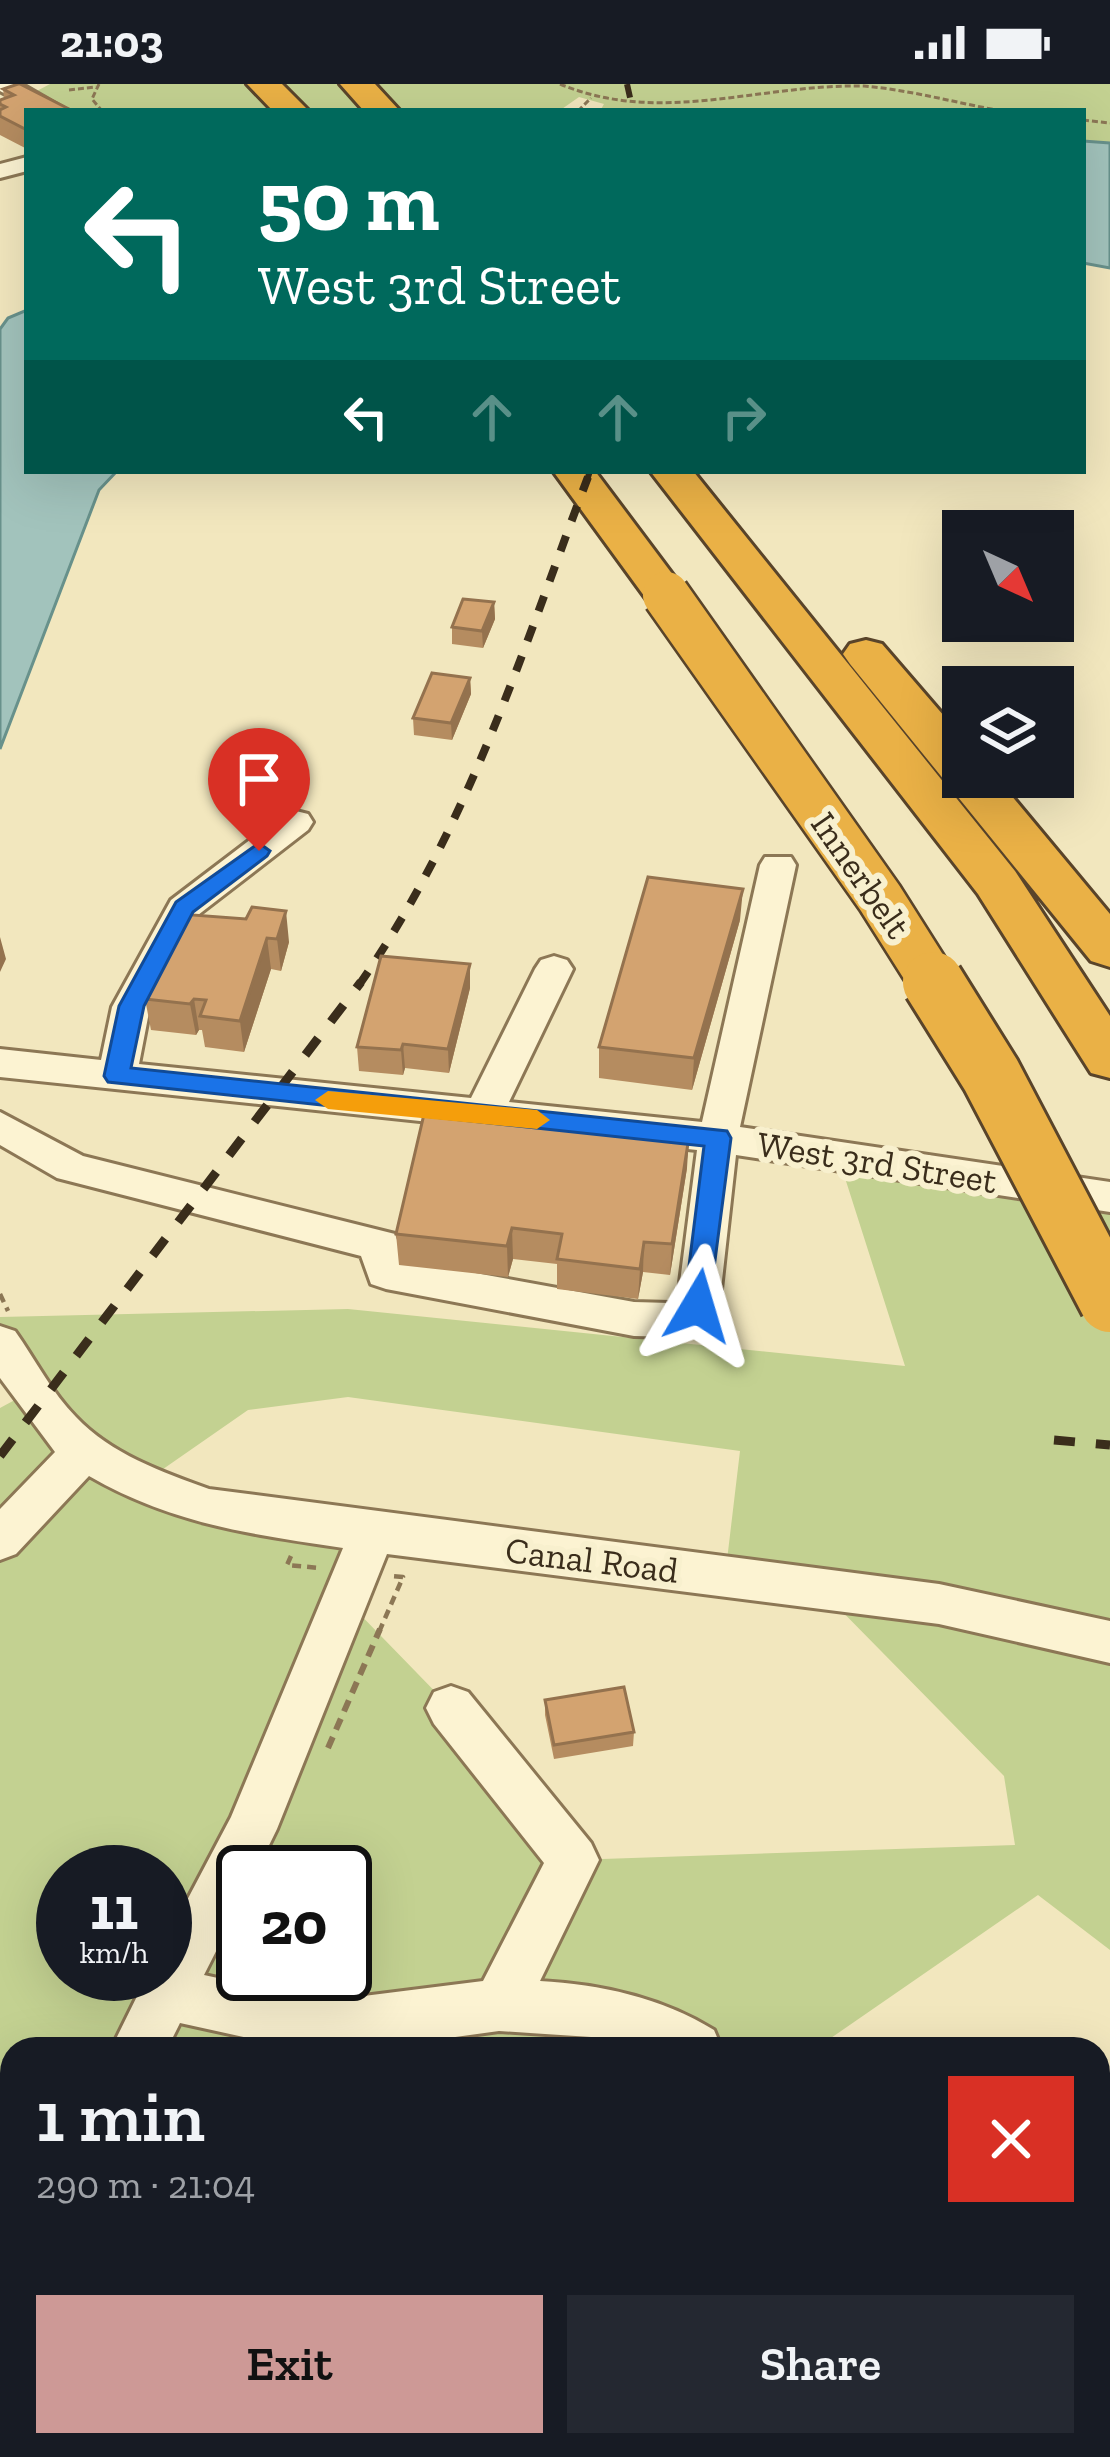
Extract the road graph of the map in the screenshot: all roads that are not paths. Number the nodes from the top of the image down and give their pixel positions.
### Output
1 (263, 84) edge
2 (356, 84) edge
3 (11, 88) edge
4 (62, 101) edge
5 (289, 108) edge
6 (380, 108) edge
7 (16, 151) edge
8 (0, 171) edge
9 (576, 474) edge
10 (673, 474) edge
11 (714, 474) edge
12 (942, 743) edge
13 (987, 798) edge
14 (296, 822) dead end
15 (778, 865) dead end
16 (1110, 949) edge
17 (554, 969) dead end
18 (1066, 989) junction
19 (1110, 1038) edge
20 (1110, 1059) edge
21 (0, 1063) edge
22 (117, 1076) junction
23 (486, 1114) junction
24 (0, 1126) edge
25 (718, 1138) junction
26 (1110, 1198) edge
27 (1110, 1302) edge
28 (2, 1346) edge
29 (84, 1450) junction
30 (372, 1533) junction
31 (0, 1540) edge
32 (1110, 1642) edge
33 (451, 1708) dead end
34 (192, 1947) edge
35 (192, 1999) edge
36 (165, 2001) edge
37 (499, 2005) junction
38 (145, 2037) edge
39 (674, 2037) edge

1 - 5 highway
2 - 6 highway
3 - 4 street
7 - 8 street
9 - 27 highway, Innerbelt, bridge
10 - 18 highway
11 - 12 highway
13 - 16 highway
14 - 22 street
15 - 25 street
17 - 23 street
18 - 19 highway
18 - 20 highway
21 - 22 street, West 3rd Street
22 - 23 street, West 3rd Street
23 - 25 street, West 3rd Street
24 - 25 street
25 - 26 street, West 3rd Street
28 - 29 street, Canal Road
29 - 30 street, Canal Road
29 - 31 street
30 - 32 street, Canal Road
30 - 34 street
33 - 37 street
35 - 37 street
36 - 38 street
37 - 39 street

